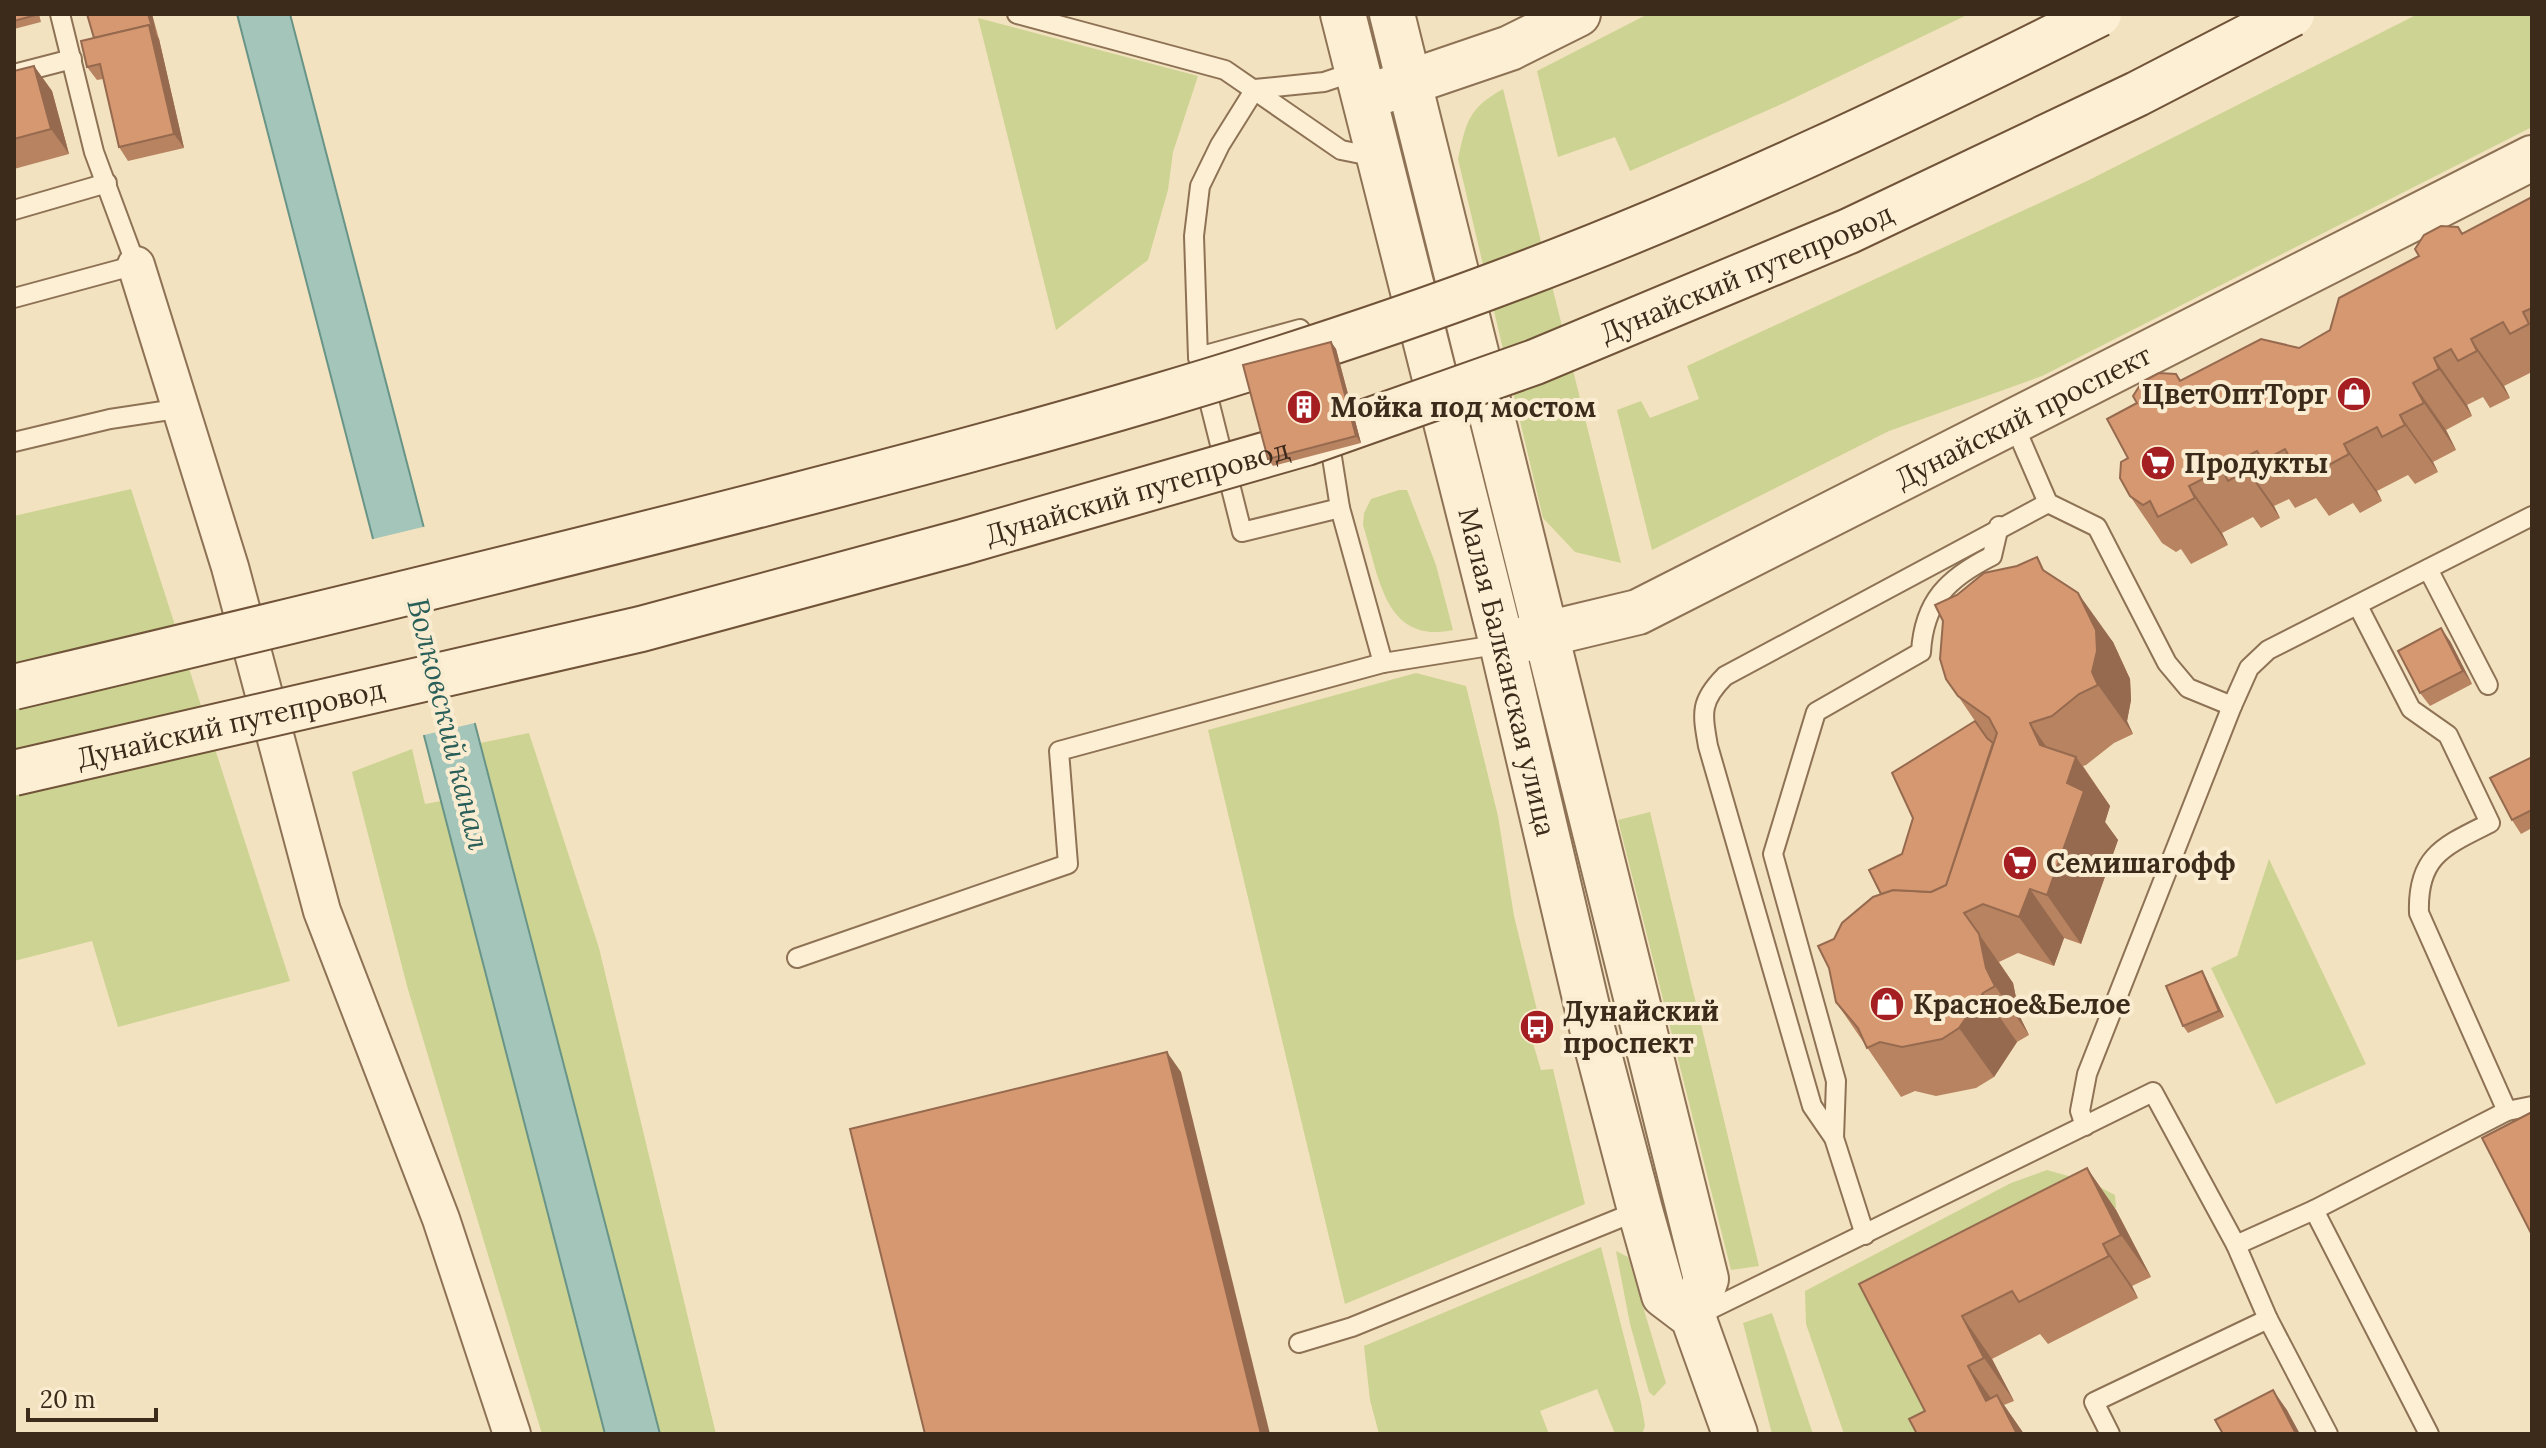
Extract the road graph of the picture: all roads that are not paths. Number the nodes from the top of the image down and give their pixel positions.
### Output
1 (60, 14) edge
2 (1017, 14) edge
3 (1343, 14) edge
4 (1392, 14) edge
5 (1578, 14) edge
6 (2099, 14) edge
7 (2292, 14) edge
8 (72, 59) junction
9 (14, 74) edge
10 (1411, 83) junction
11 (1360, 84) junction
12 (1255, 89) junction
13 (1379, 158) junction
14 (2532, 158) edge
15 (107, 183) junction
16 (14, 210) edge
17 (136, 265) junction
18 (14, 298) edge
19 (1198, 357) junction
20 (1306, 357) edge
21 (183, 408) junction
22 (2012, 420) junction
23 (14, 442) edge
24 (1331, 451) edge
25 (2048, 503) junction
26 (1340, 508) junction
27 (2532, 516) edge
28 (1999, 526) junction
29 (2428, 569) junction
30 (2358, 606) junction
31 (1548, 635) junction
32 (1502, 644) junction
33 (1383, 663) junction
34 (2488, 685) dead end
35 (14, 687) edge
36 (2232, 706) junction
37 (14, 773) edge
38 (797, 958) dead end
39 (2532, 1106) edge
40 (2507, 1111) junction
41 (2085, 1126) junction
42 (1834, 1138) junction
43 (1640, 1210) junction
44 (2314, 1210) junction
45 (1865, 1235) junction
46 (2236, 1245) junction
47 (1693, 1317) junction
48 (2268, 1319) junction
49 (1299, 1343) dead end
50 (512, 1434) edge
51 (1735, 1434) edge
52 (2110, 1434) edge
53 (2328, 1434) edge
54 (2429, 1434) edge

1 - 8 lane
2 - 12 lane
3 - 11 main road, Малая Балканская улица
4 - 10 main road, Малая Балканская улица
5 - 10 main road
6 - 35 main road, bridge
7 - 37 main road, Дунайский путепровод, bridge
8 - 9 lane
8 - 15 lane
10 - 11 main road
10 - 31 main road, Малая Балканская улица
11 - 12 lane
11 - 13 main road, Малая Балканская улица
12 - 13 lane
12 - 19 lane
13 - 32 main road, Малая Балканская улица
14 - 22 main road, Дунайский проспект
15 - 16 lane
15 - 17 lane
17 - 18 lane
17 - 21 street
19 - 20 lane
19 - 26 lane
21 - 23 lane
21 - 50 street
22 - 25 lane
22 - 31 main road, Дунайский проспект
24 - 26 lane
25 - 28 lane
25 - 36 lane
26 - 33 lane
27 - 29 lane
28 - 42 lane
28 - 42 lane
29 - 30 lane
29 - 34 lane
30 - 36 lane
30 - 40 lane
31 - 32 main road, Дунайский проспект
31 - 47 main road, Малая Балканская улица
32 - 33 lane
32 - 43 main road, Малая Балканская улица
33 - 38 lane
36 - 41 lane
39 - 40 lane
40 - 44 lane
41 - 45 lane
41 - 46 lane
42 - 45 lane
43 - 47 main road, Малая Балканская улица
43 - 49 lane
44 - 46 lane
44 - 54 lane
45 - 47 lane
46 - 48 lane
47 - 51 main road, Малая Балканская улица
48 - 52 lane
48 - 53 lane

